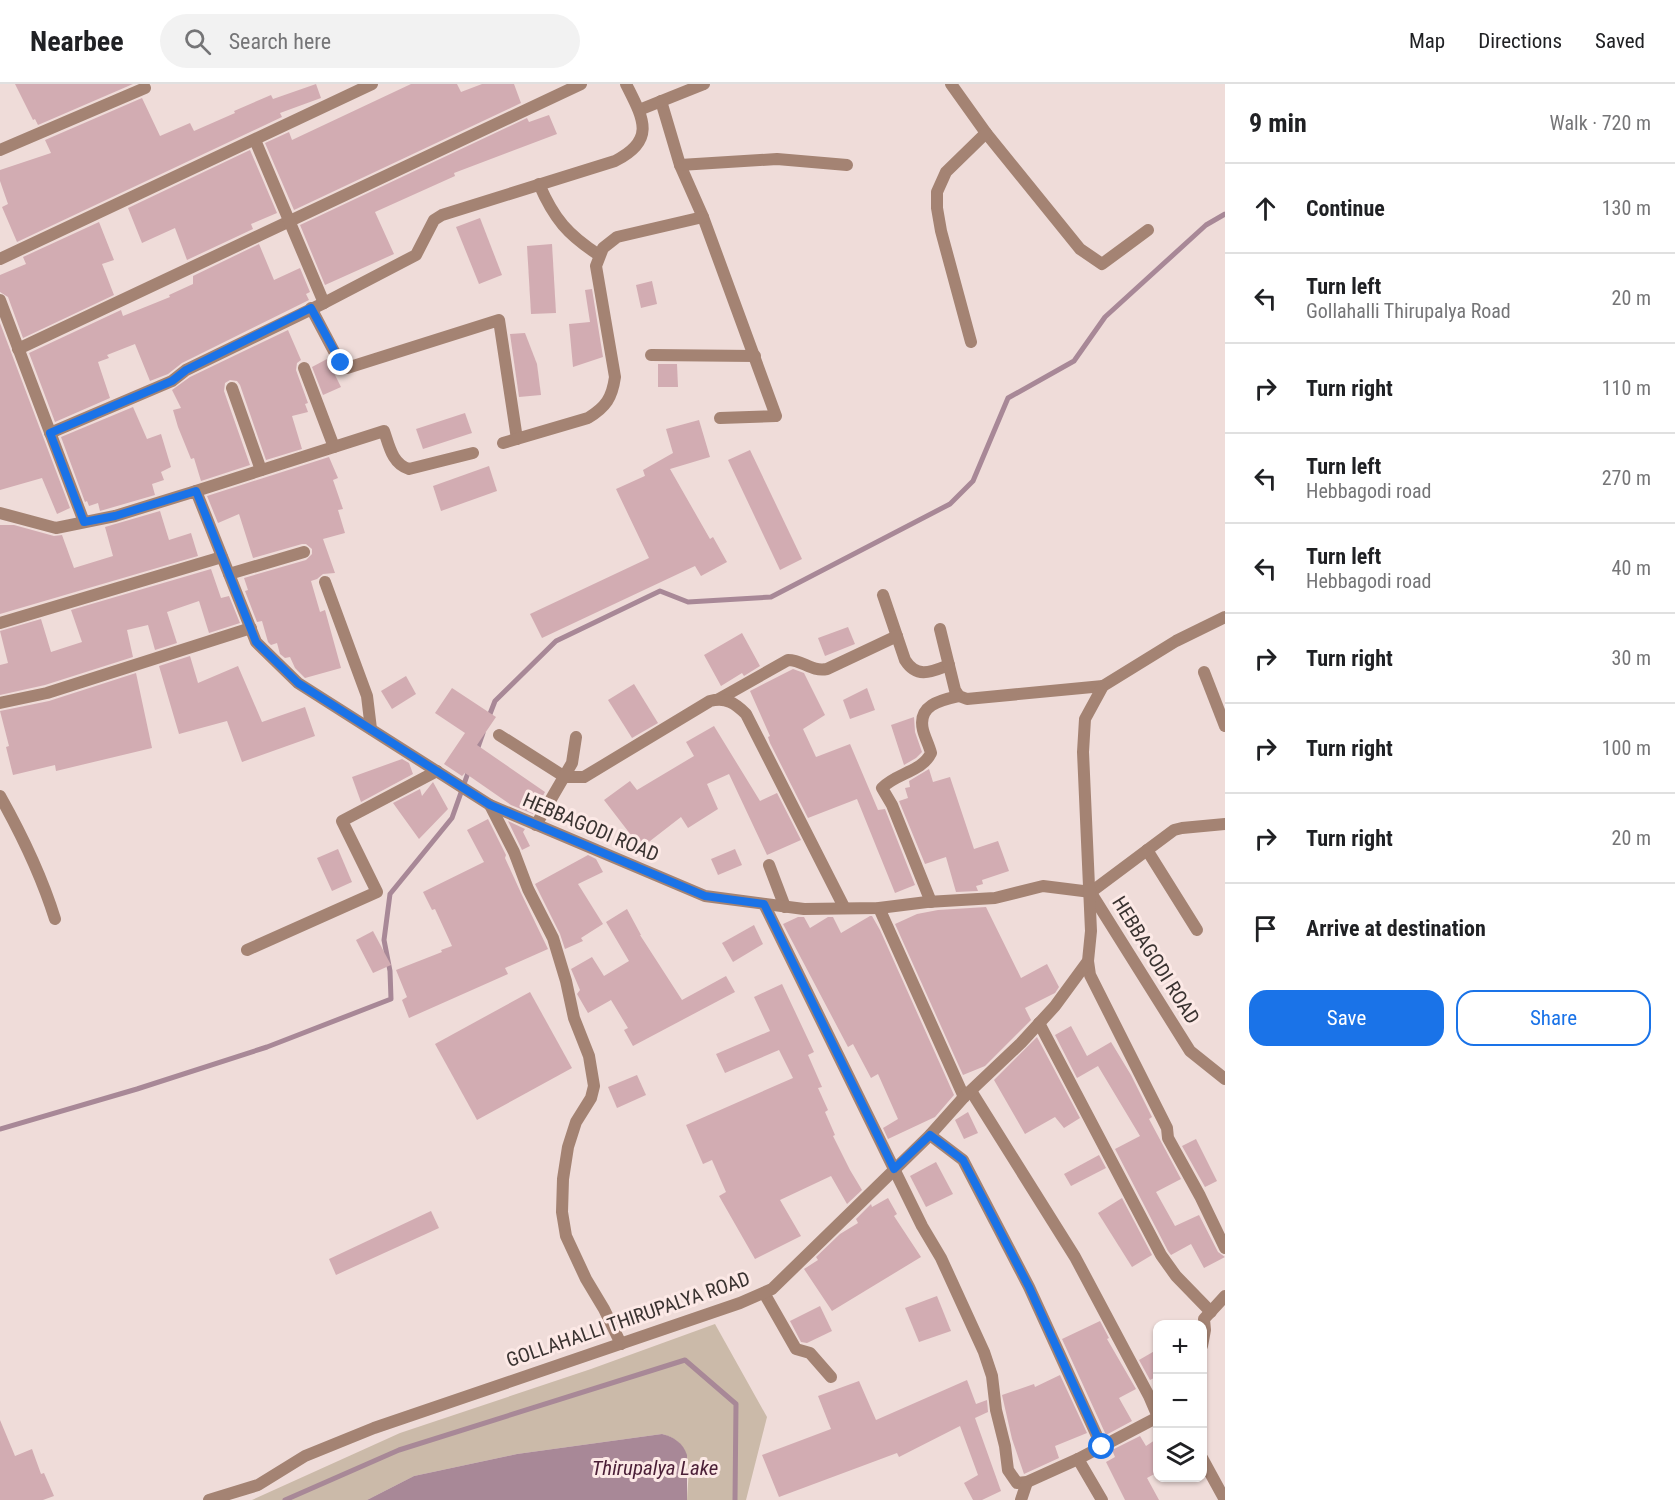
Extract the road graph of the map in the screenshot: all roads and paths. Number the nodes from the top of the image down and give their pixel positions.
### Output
1 (372, 84) edge
2 (581, 84) edge
3 (626, 84) edge
4 (704, 84) edge
5 (951, 84) edge
6 (145, 88) dead end
7 (661, 101) junction
8 (639, 110) junction
9 (986, 133) junction
10 (255, 140) junction
11 (0, 150) edge
12 (680, 165) junction
13 (847, 165) dead end
14 (539, 184) junction
15 (703, 217) junction
16 (289, 222) junction
17 (1148, 230) dead end
18 (599, 255) junction
19 (0, 259) edge
20 (0, 300) edge
21 (324, 303) junction
22 (311, 308) junction
23 (971, 342) dead end
24 (18, 348) junction
25 (651, 355) dead end
26 (755, 356) junction
27 (304, 368) dead end
28 (232, 388) dead end
29 (720, 418) dead end
30 (50, 433) junction
31 (517, 439) junction
32 (503, 443) dead end
33 (334, 447) junction
34 (473, 453) dead end
35 (261, 470) junction
36 (196, 491) junction
37 (0, 513) edge
38 (84, 522) junction
39 (304, 552) dead end
40 (222, 557) junction
41 (229, 574) junction
42 (325, 582) dead end
43 (883, 595) dead end
44 (1225, 617) edge
45 (0, 623) edge
46 (251, 628) junction
47 (940, 629) dead end
48 (897, 636) junction
49 (949, 665) junction
50 (1204, 672) dead end
51 (1103, 686) junction
52 (959, 696) junction
53 (720, 699) junction
54 (0, 703) edge
55 (1225, 726) edge
56 (371, 729) junction
57 (499, 735) dead end
58 (576, 737) dead end
59 (437, 771) junction
60 (565, 777) junction
61 (0, 796) edge
62 (490, 805) junction
63 (1225, 824) edge
64 (536, 825) junction
65 (1147, 850) junction
66 (769, 865) dead end
67 (1091, 892) junction
68 (931, 902) junction
69 (764, 904) junction
70 (785, 907) junction
71 (844, 907) junction
72 (879, 908) junction
73 (55, 919) dead end
74 (1197, 930) dead end
75 (247, 950) dead end
76 (1088, 961) junction
77 (1039, 1023) junction
78 (1225, 1079) edge
79 (968, 1094) junction
80 (930, 1135) junction
81 (894, 1169) junction
82 (1225, 1248) edge
83 (764, 1293) junction
84 (1225, 1296) edge
85 (1211, 1312) junction
86 (1204, 1320) edge
87 (621, 1344) junction
88 (831, 1377) dead end
89 (1153, 1405) edge
90 (1153, 1420) edge
91 (1102, 1447) junction
92 (1078, 1459) junction
93 (1207, 1466) edge
94 (1027, 1482) junction
95 (210, 1500) edge
96 (1021, 1500) edge
97 (1102, 1500) edge
98 (1225, 1500) edge

1 - 10 street
2 - 16 street
3 - 8 street
4 - 7 street
5 - 9 street
6 - 11 street
7 - 8 street
7 - 12 street
8 - 14 street
9 - 17 street
9 - 23 street
10 - 16 street
10 - 19 street
12 - 13 street
12 - 15 street
14 - 18 street
14 - 21 street
15 - 18 street
15 - 26 street
16 - 21 street
16 - 24 street
18 - 31 street
20 - 24 street
21 - 22 street
22 - 30 street
22 - 31 street
24 - 30 street
25 - 26 street
26 - 29 street
27 - 33 street
28 - 35 street
30 - 38 street
31 - 32 street
33 - 34 street
33 - 35 street
35 - 36 street
36 - 38 street
36 - 40 street, HEBBAGODI ROAD
37 - 38 street
39 - 41 street
40 - 41 street, HEBBAGODI ROAD
40 - 45 street
41 - 46 street, HEBBAGODI ROAD
42 - 56 street
43 - 48 street
44 - 51 street
46 - 54 street
46 - 56 street, HEBBAGODI ROAD
47 - 49 street
48 - 49 street
48 - 53 street
49 - 52 street
50 - 55 street
51 - 52 street
51 - 67 street
52 - 68 street
53 - 60 street
53 - 71 street
56 - 59 street, HEBBAGODI ROAD
57 - 60 street
58 - 60 street
59 - 62 street, HEBBAGODI ROAD
59 - 75 street
60 - 64 street
61 - 73 street
62 - 64 street, HEBBAGODI ROAD
62 - 87 street
63 - 65 street
64 - 69 street, HEBBAGODI ROAD
65 - 67 street
65 - 74 street
66 - 70 street
67 - 68 street, HEBBAGODI ROAD
67 - 76 street
67 - 78 street, HEBBAGODI ROAD
68 - 72 street, HEBBAGODI ROAD
69 - 70 street, HEBBAGODI ROAD
69 - 81 street
70 - 71 street, HEBBAGODI ROAD
71 - 72 street, HEBBAGODI ROAD
72 - 79 street
76 - 77 street, GOLLAHALLI THIRUPALYA ROAD
76 - 82 street
77 - 79 street, GOLLAHALLI THIRUPALYA ROAD
77 - 85 street
79 - 80 street, GOLLAHALLI THIRUPALYA ROAD
79 - 89 street
80 - 81 street, GOLLAHALLI THIRUPALYA ROAD
80 - 91 street
81 - 83 street, GOLLAHALLI THIRUPALYA ROAD
81 - 94 street
83 - 87 street, GOLLAHALLI THIRUPALYA ROAD
83 - 88 street
84 - 85 street
85 - 86 street
87 - 95 street, GOLLAHALLI THIRUPALYA ROAD
90 - 91 street
91 - 92 street
92 - 94 street
92 - 97 street
93 - 98 street
94 - 96 street

